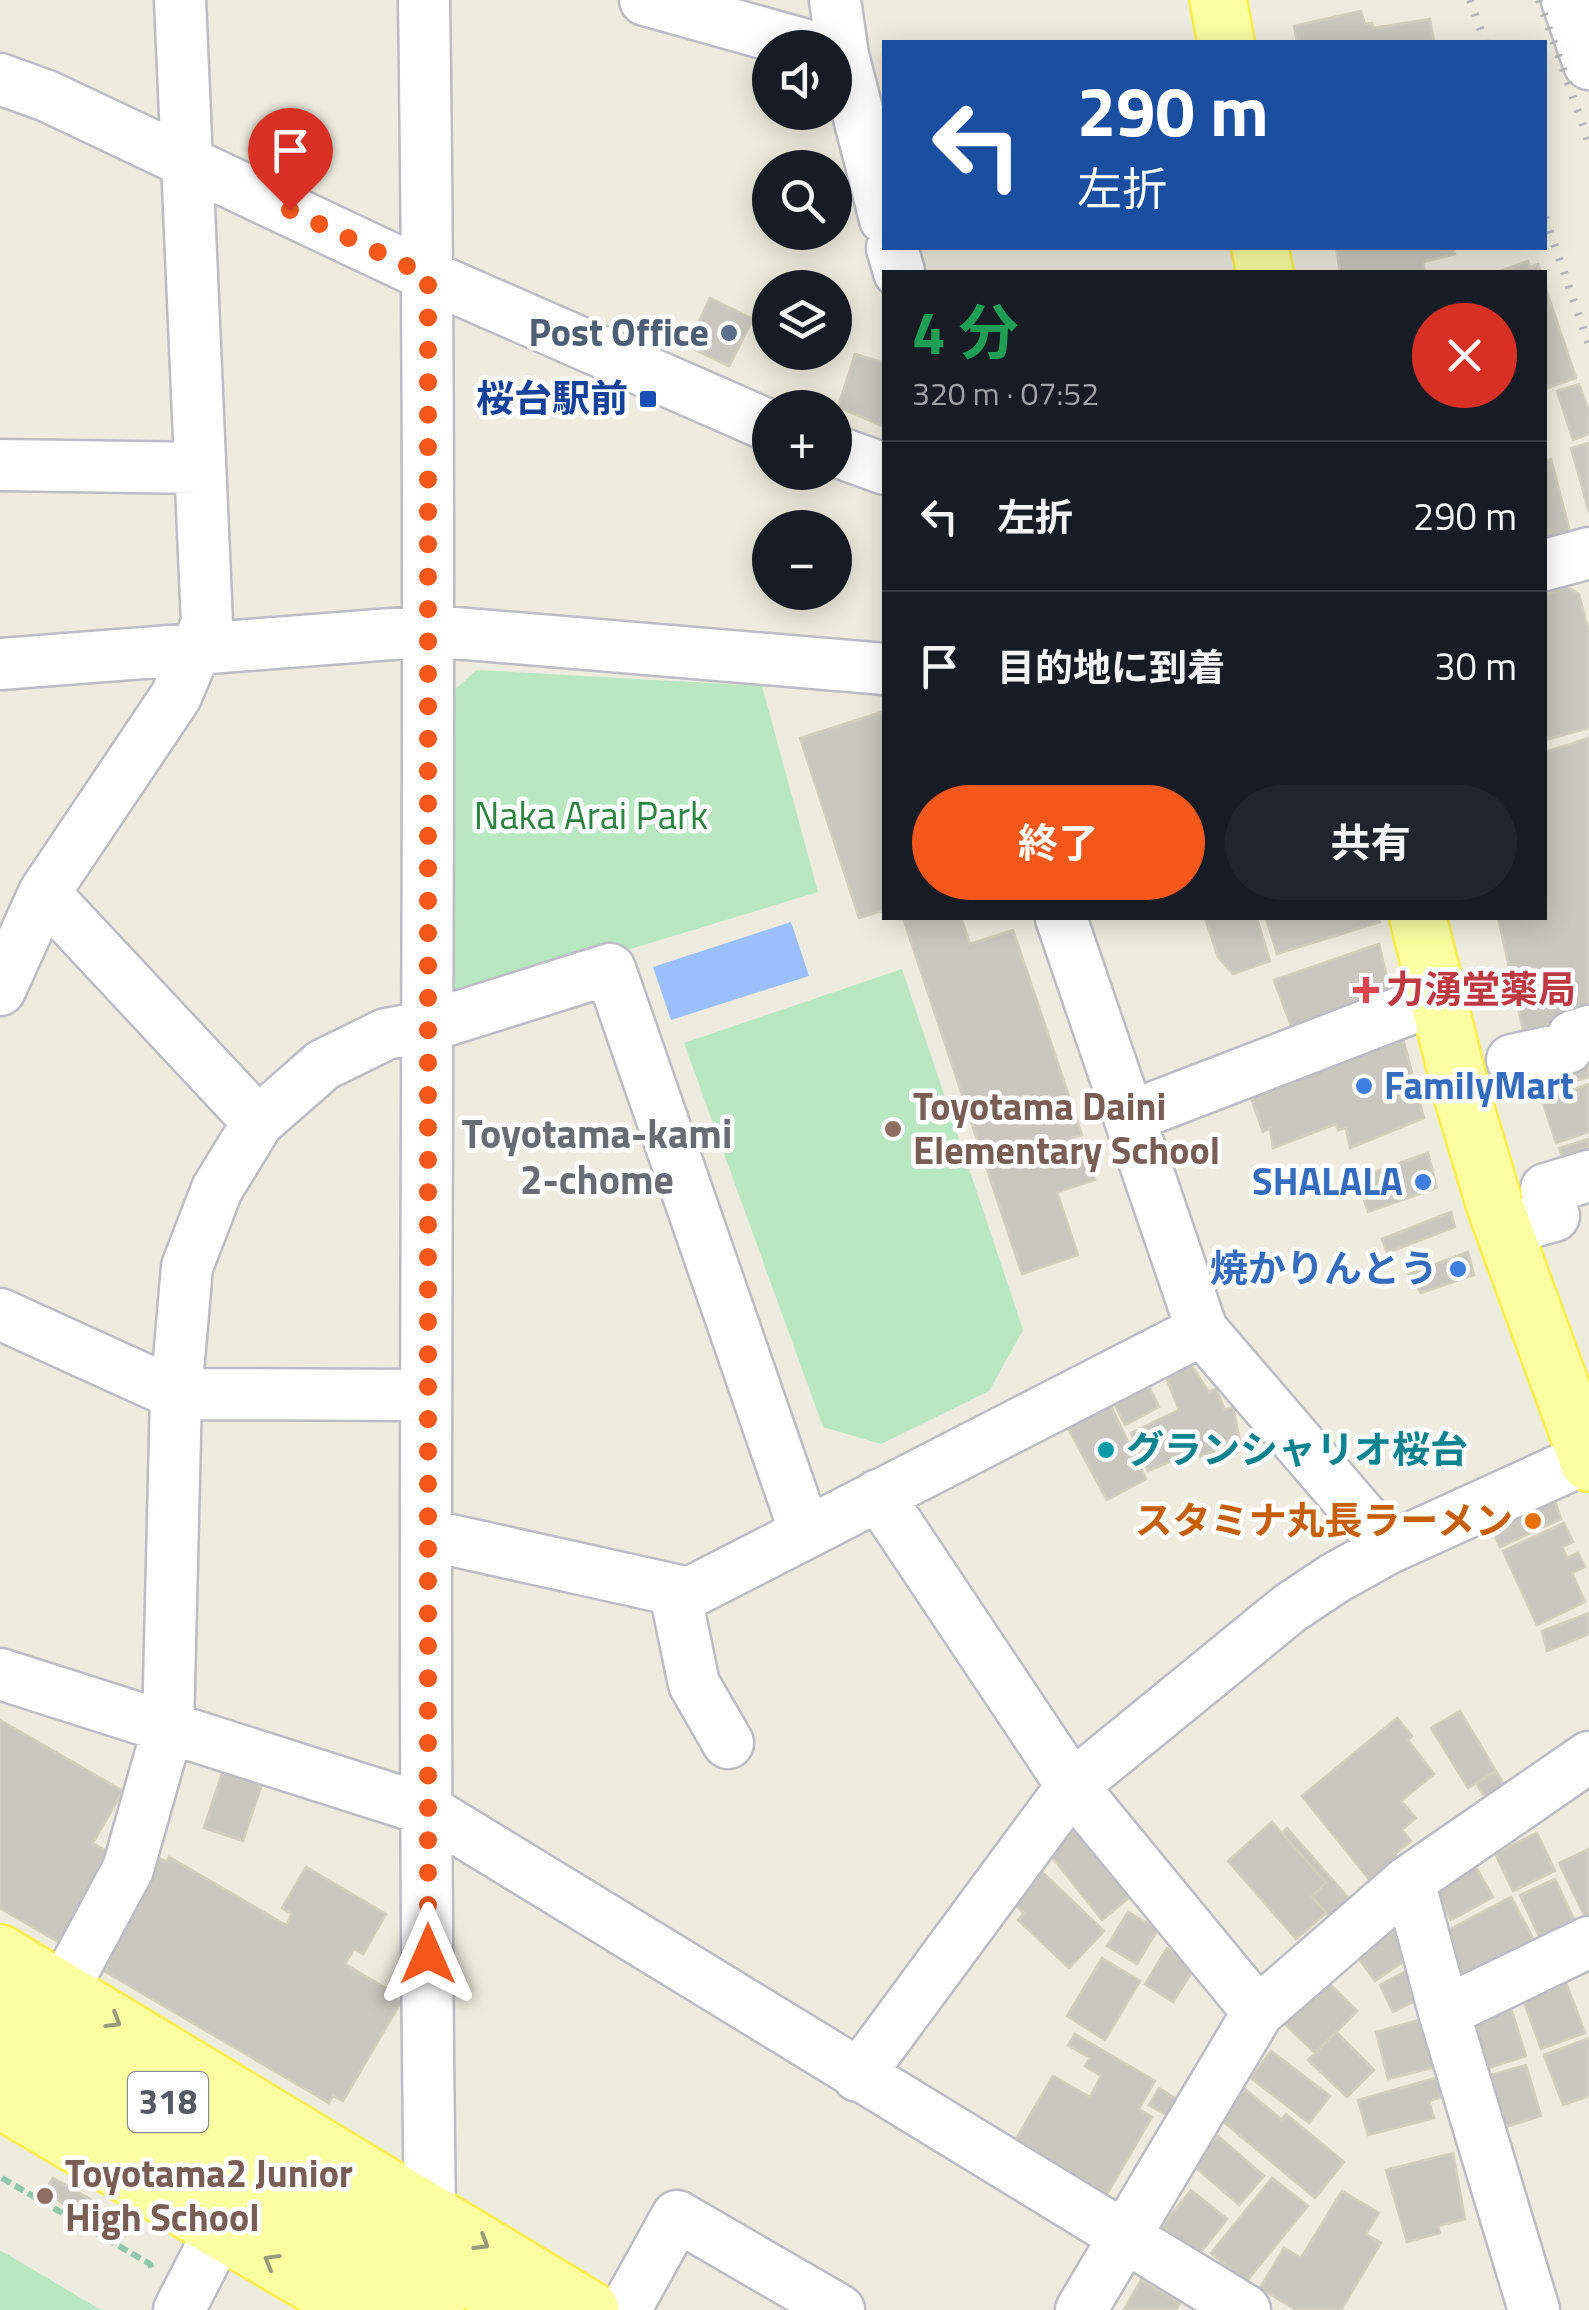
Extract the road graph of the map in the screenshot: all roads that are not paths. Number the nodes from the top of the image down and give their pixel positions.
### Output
1 (180, 0) edge
2 (424, 0) edge
3 (646, 0) edge
4 (834, 0) edge
5 (1218, 0) edge
6 (1566, 0) edge
7 (761, 30) edge
8 (840, 30) edge
9 (1226, 40) edge
10 (1589, 64) edge
11 (0, 79) edge
12 (852, 81) edge
13 (186, 161) junction
14 (882, 206) edge
15 (428, 276) junction
16 (752, 418) edge
17 (852, 457) edge
18 (0, 466) edge
19 (882, 467) edge
20 (200, 468) junction
21 (430, 632) junction
22 (200, 646) junction
23 (0, 664) edge
24 (882, 669) edge
25 (44, 893) junction
26 (1062, 920) edge
27 (1418, 920) edge
28 (0, 990) edge
29 (1438, 998) junction
30 (429, 1026) junction
31 (1581, 1034) edge
32 (1512, 1060) dead end
33 (1129, 1117) junction
34 (258, 1122) junction
35 (1589, 1176) edge
36 (1503, 1230) junction
37 (0, 1314) edge
38 (1202, 1330) junction
39 (176, 1394) junction
40 (426, 1396) junction
41 (1588, 1460) edge
42 (878, 1495) junction
43 (806, 1532) junction
44 (428, 1535) junction
45 (1389, 1548) junction
46 (676, 1592) junction
47 (0, 1674) edge
48 (168, 1728) junction
49 (728, 1744) dead end
50 (1589, 1756) edge
51 (1072, 1786) junction
52 (426, 1810) junction
53 (1409, 1881) junction
54 (1589, 1942) edge
55 (0, 1952) edge
56 (63, 1990) junction
57 (0, 2002) edge
58 (1258, 2012) junction
59 (1444, 2012) junction
60 (0, 2052) edge
61 (858, 2076) junction
62 (0, 2100) edge
63 (430, 2212) junction
64 (332, 2224) junction
65 (220, 2230) junction
66 (1122, 2236) junction
67 (167, 2292) edge
68 (355, 2310) edge
69 (436, 2310) edge
70 (523, 2310) edge
71 (591, 2310) edge
72 (624, 2310) edge
73 (838, 2310) edge
74 (1081, 2310) edge
75 (1245, 2310) edge
76 (1534, 2310) edge

1 - 13 street
2 - 15 street
3 - 7 street
4 - 8 street
5 - 9 main road
6 - 10 street
11 - 13 street
12 - 14 street
13 - 15 street
13 - 20 street
15 - 16 street
15 - 21 street
17 - 19 street
18 - 20 street
20 - 22 street
21 - 22 street
21 - 24 street
21 - 30 street
22 - 23 street
22 - 25 street
25 - 28 street
25 - 34 street
26 - 33 street
27 - 29 main road
29 - 33 street
29 - 36 main road
30 - 34 street
30 - 40 street
30 - 43 street
31 - 32 street
33 - 38 street
34 - 39 street
35 - 36 street
36 - 41 main road
37 - 39 street
38 - 42 street
38 - 45 street
39 - 40 street
39 - 48 street
40 - 44 street
41 - 45 street
42 - 43 street
42 - 51 street
43 - 46 street
44 - 46 street
44 - 52 street
45 - 51 street
46 - 49 street
47 - 48 street
48 - 52 street
48 - 56 street
50 - 53 street
51 - 58 street
51 - 61 street
52 - 61 street
52 - 63 street
53 - 58 street
53 - 59 street
54 - 59 street
55 - 56 main road
56 -> 63 main road
57 - 64 main road, 318
58 - 66 street
59 - 76 street
60 - 64 main road, 318
61 - 66 street
62 - 65 main road
63 -> 71 main road
64 - 69 main road, 318
64 - 70 main road, 318
65 - 67 street
68 -> 65 main road
66 - 74 street
66 - 75 street
72 - 73 street

